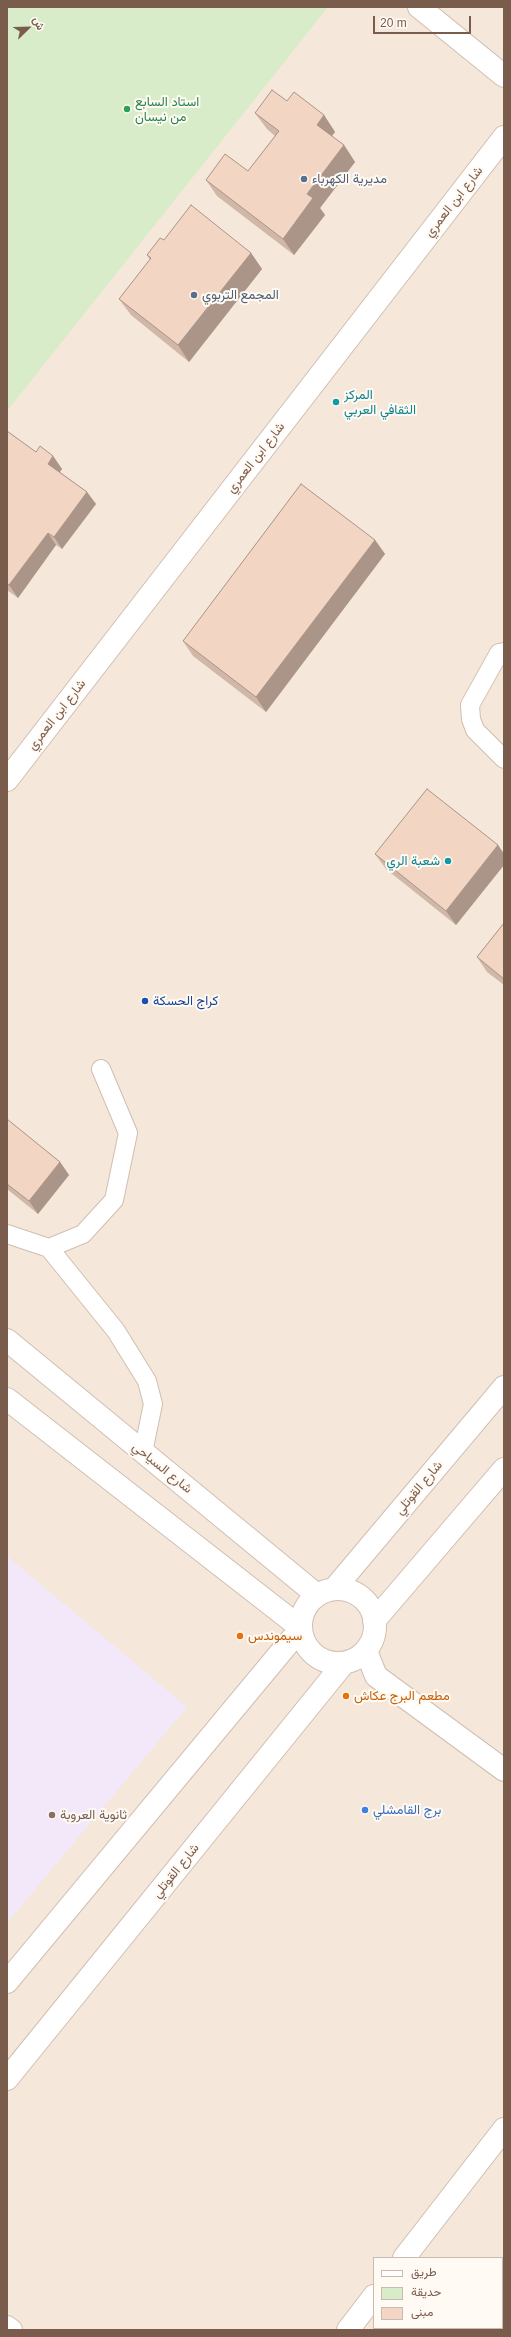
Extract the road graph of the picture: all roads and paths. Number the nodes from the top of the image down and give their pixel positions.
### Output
1 (419, 7) edge
2 (504, 76) edge
3 (504, 137) edge
4 (504, 652) edge
5 (504, 759) edge
6 (7, 780) edge
7 (101, 1069) dead end
8 (7, 1234) edge
9 (49, 1248) junction
10 (7, 1340) edge
11 (504, 1387) edge
12 (7, 1399) edge
13 (143, 1452) junction
14 (504, 1469) edge
15 (326, 1592) junction
16 (374, 1621) junction
17 (301, 1628) junction
18 (366, 1651) junction
19 (344, 1663) junction
20 (504, 1770) edge
21 (7, 1982) edge
22 (7, 2079) edge
23 (504, 2129) edge
24 (405, 2257) edge
25 (373, 2297) edge
26 (7, 2327) edge
27 (11, 2330) edge
28 (348, 2330) edge

1 - 2 street
3 - 6 street, شارع ابن العمري
4 - 5 lane
7 - 9 lane
8 - 9 lane
9 - 13 lane
10 - 13 street, شارع السياحي
11 - 15 street, شارع القوتلي
12 - 17 street
13 - 15 street, شارع السياحي
14 - 16 street
15 - 16 street
15 - 17 street
16 - 18 street
17 - 19 street
17 - 21 street
18 - 19 street
18 - 20 street
19 - 22 street, شارع القوتلي
23 - 24 street
25 - 28 street
26 - 27 street

